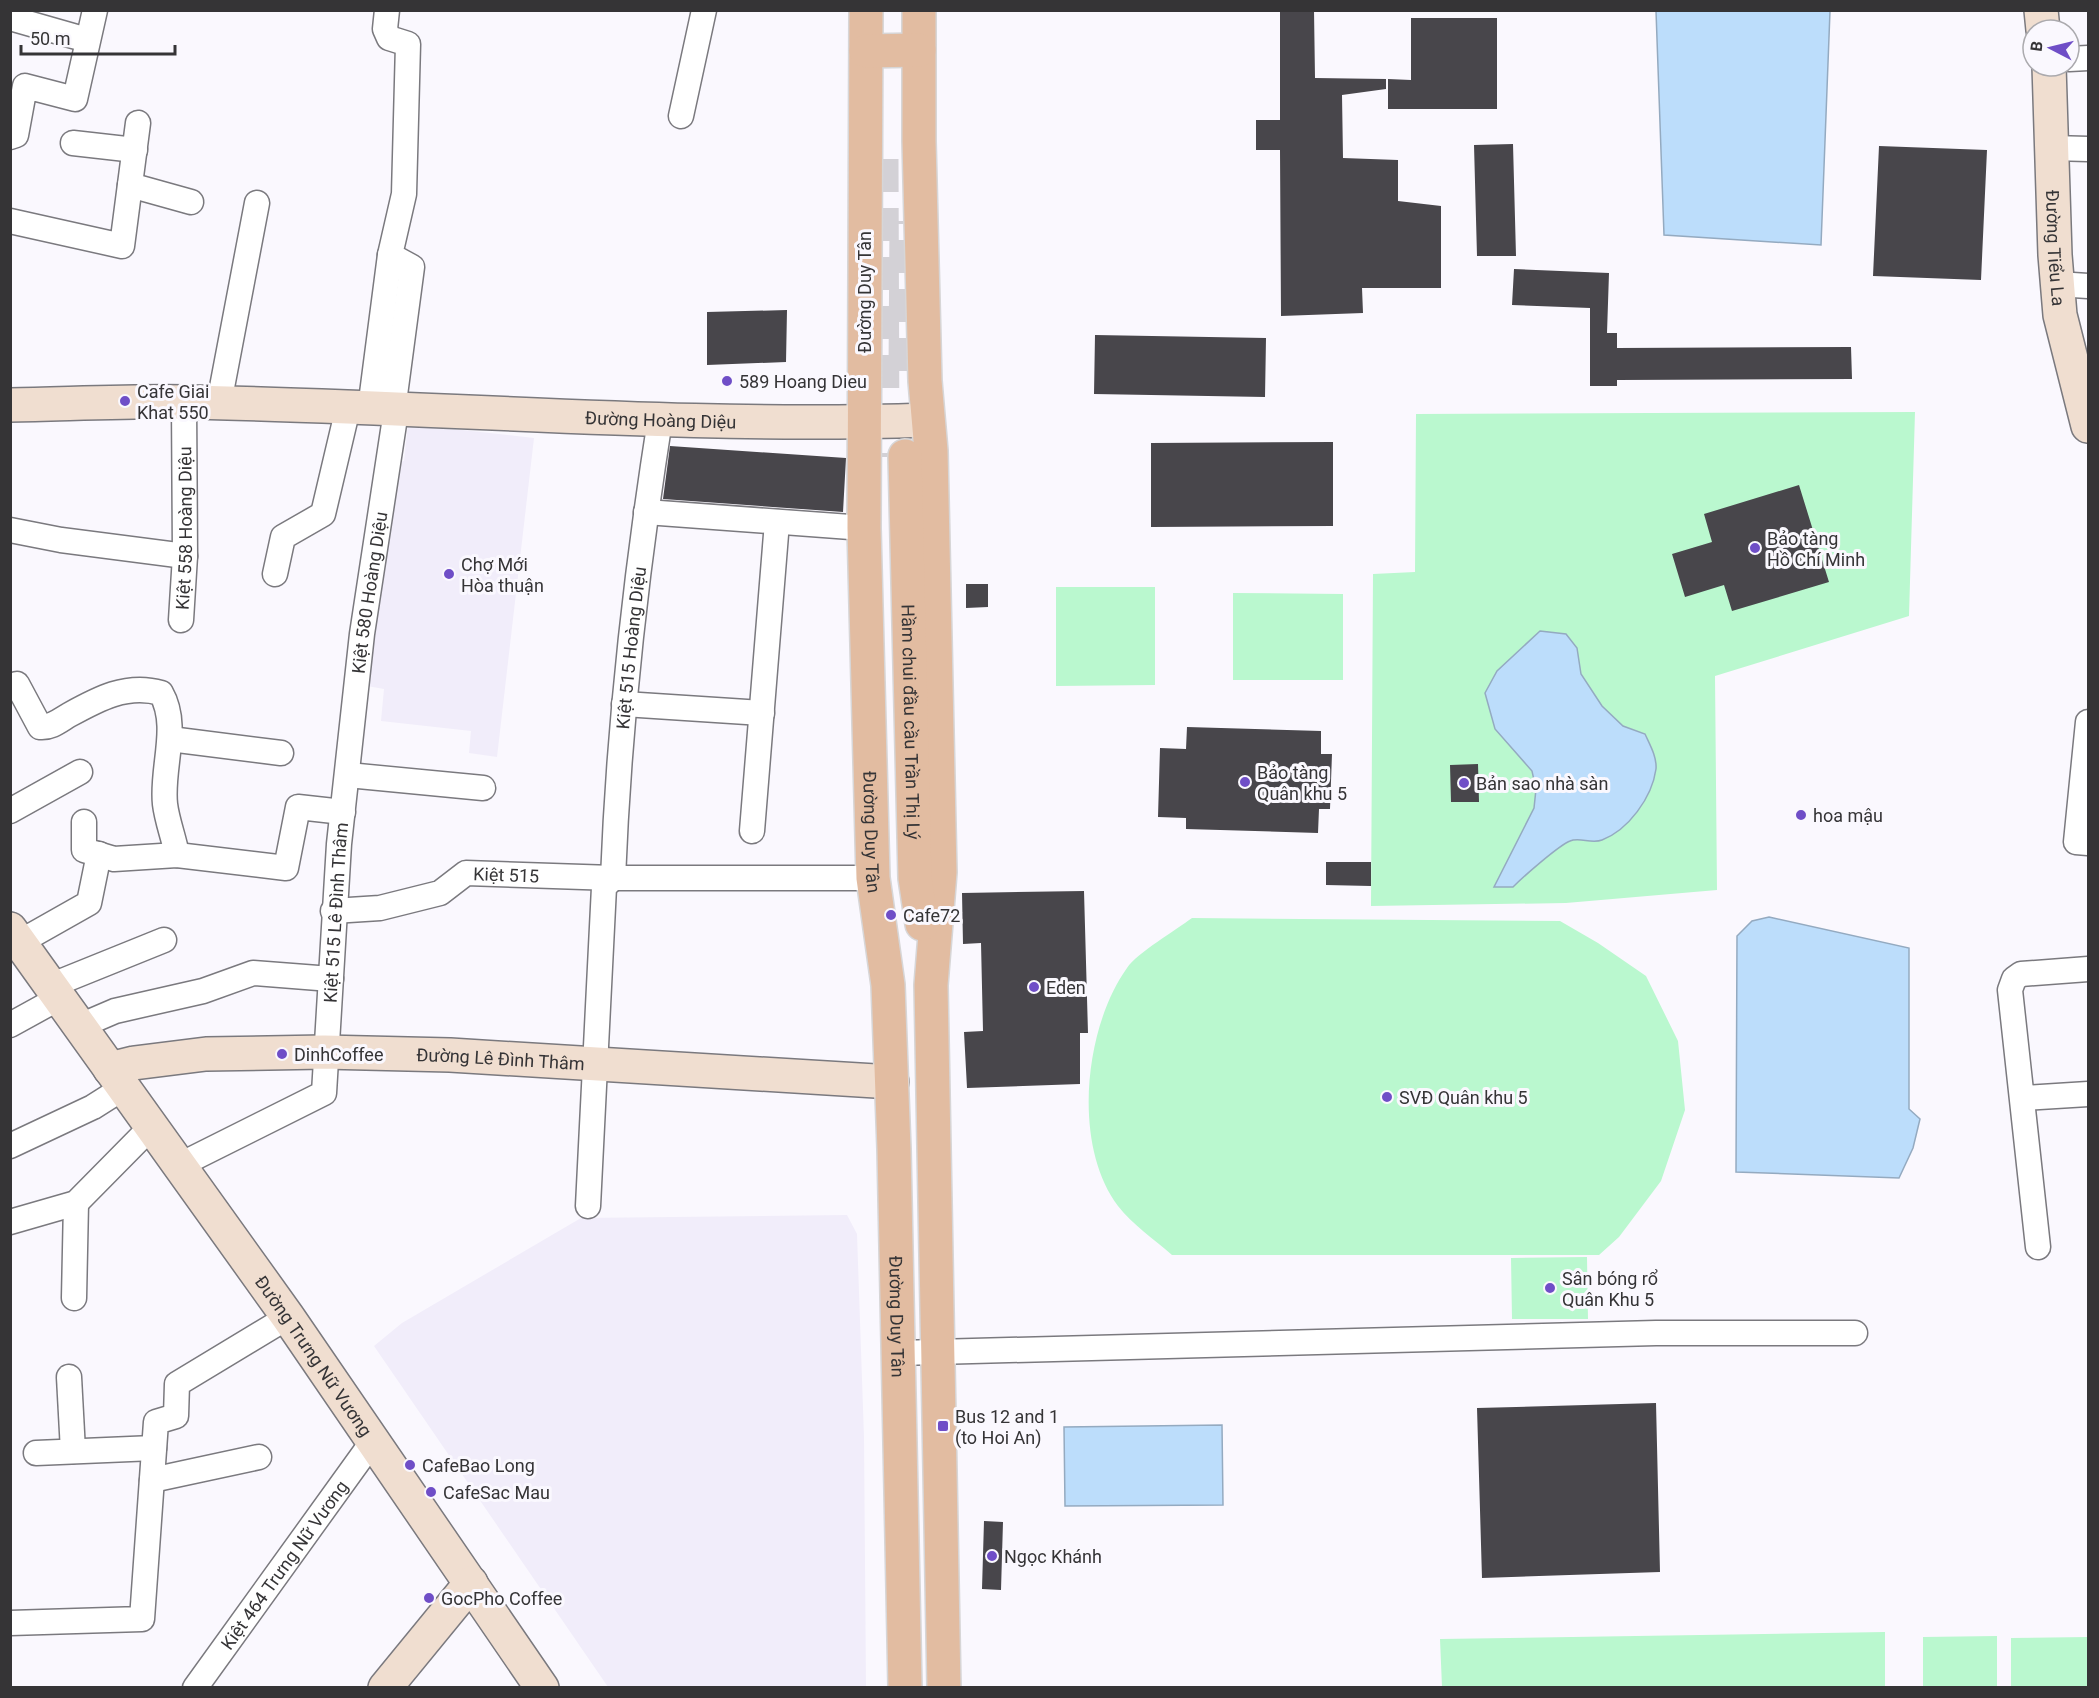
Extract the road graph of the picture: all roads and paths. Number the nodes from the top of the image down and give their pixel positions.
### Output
1 (94, 10) edge
2 (387, 10) edge
3 (704, 10) edge
4 (866, 10) edge
5 (919, 10) edge
6 (10, 18) edge
7 (87, 40) junction
8 (919, 50) junction
9 (866, 51) junction
10 (2049, 78) edge
11 (681, 116) dead end
12 (138, 123) dead end
13 (10, 137) edge
14 (73, 143) dead end
15 (2052, 148) junction
16 (2088, 149) edge
17 (135, 150) junction
18 (130, 185) junction
19 (192, 202) dead end
20 (257, 203) dead end
21 (10, 221) edge
22 (2073, 285) edge
23 (184, 402) junction
24 (219, 403) junction
25 (10, 405) edge
26 (377, 410) junction
27 (660, 420) junction
28 (927, 420) junction
29 (863, 423) junction
30 (2088, 426) edge
31 (645, 512) junction
32 (777, 522) junction
33 (864, 528) junction
34 (10, 530) edge
35 (184, 556) junction
36 (275, 574) dead end
37 (181, 621) dead end
38 (10, 686) edge
39 (624, 704) junction
40 (762, 713) junction
41 (2088, 722) edge
42 (170, 739) junction
43 (281, 753) dead end
44 (80, 772) dead end
45 (348, 775) junction
46 (483, 788) dead end
47 (10, 812) edge
48 (343, 812) junction
49 (84, 822) dead end
50 (752, 831) dead end
51 (2082, 842) edge
52 (99, 855) junction
53 (177, 855) junction
54 (613, 878) junction
55 (873, 878) junction
56 (333, 911) junction
57 (15, 936) edge
58 (164, 940) dead end
59 (2088, 969) edge
60 (331, 979) junction
61 (888, 985) junction
62 (931, 985) junction
63 (55, 992) junction
64 (10, 1025) edge
65 (80, 1026) junction
66 (324, 1052) junction
67 (596, 1065) junction
68 (116, 1079) junction
69 (892, 1082) junction
70 (2088, 1094) edge
71 (2023, 1098) junction
72 (151, 1127) junction
73 (10, 1146) edge
74 (178, 1166) junction
75 (76, 1203) junction
76 (588, 1206) dead end
77 (10, 1222) edge
78 (2038, 1247) dead end
79 (74, 1298) dead end
80 (288, 1317) junction
81 (1855, 1333) dead end
82 (938, 1351) junction
83 (899, 1353) junction
84 (69, 1377) dead end
85 (373, 1441) junction
86 (154, 1448) junction
87 (73, 1451) junction
88 (36, 1453) dead end
89 (259, 1457) dead end
90 (152, 1480) junction
91 (471, 1583) junction
92 (10, 1623) edge
93 (538, 1685) edge
94 (195, 1688) edge
95 (385, 1688) edge
96 (905, 1688) edge
97 (944, 1688) edge

1 - 7 street
2 - 26 street
3 - 11 street
4 - 9 main road, Đường Duy Tân
5 - 8 main road
6 - 7 street
7 - 13 street
8 - 9 main road
8 - 28 main road
9 - 29 main road, Đường Duy Tân
10 - 15 main road, Đường Tiểu La
12 - 17 street
14 - 17 street
15 - 16 street
15 - 22 main road, Đường Tiểu La
17 - 18 street
18 - 19 street
18 - 21 street
20 - 24 street
22 - 30 main road, Đường Tiểu La
23 - 24 main road, Đường Hoàng Diệu
23 - 25 main road, Đường Hoàng Diệu
23 - 35 street, Kiệt 558 Hoàng Diệu
24 - 26 main road, Đường Hoàng Diệu
26 - 27 main road, Đường Hoàng Diệu
26 - 36 street
26 - 45 street, Kiệt 580 Hoàng Diệu
27 - 29 main road, Đường Hoàng Diệu
27 - 31 street, Kiệt 515 Hoàng Diệu
28 - 29 main road, Đường Hoàng Diệu
28 - 62 main road
29 - 33 main road, Đường Duy Tân
31 - 32 street
31 - 39 street, Kiệt 515 Hoàng Diệu
32 - 33 street
32 - 40 street
33 - 55 main road, Đường Duy Tân
34 - 35 street
35 - 37 street, Kiệt 558 Hoàng Diệu
38 - 42 street
39 - 40 street
39 - 54 street, Kiệt 515 Hoàng Diệu
40 - 50 street
41 - 51 street
42 - 43 street
42 - 53 street
44 - 47 street
45 - 46 street
45 - 48 street, Kiệt 515 Lê Đình Thâm
48 - 53 street
48 - 56 street, Kiệt 515 Lê Đình Thâm
49 - 52 street
52 - 53 street
52 - 57 street
54 - 55 street, Kiệt 515
54 - 56 street, Kiệt 515
54 - 67 street, Kiệt 515 Hoàng Diệu
55 - 61 main road, Đường Duy Tân
56 - 60 street, Kiệt 515 Lê Đình Thâm
57 - 63 main road, Đường Trưng Nữ Vương
58 - 63 street
59 - 71 street
60 - 65 street
60 - 66 street, Kiệt 515 Lê Đình Thâm
61 - 62 main road, Hầm chui đầu cầu Trần Thị Lý
61 - 69 main road, Đường Duy Tân
62 - 82 main road
63 - 64 street
63 - 65 main road, Đường Trưng Nữ Vương
65 - 68 main road, Đường Trưng Nữ Vương
66 - 67 main road, Đường Lê Đình Thâm
66 - 68 main road, Đường Lê Đình Thâm
66 - 74 street, Kiệt 515 Lê Đình Thâm
67 - 69 main road, Đường Lê Đình Thâm
67 - 76 street, Kiệt 515 Hoàng Diệu
68 - 72 main road, Đường Trưng Nữ Vương
68 - 73 street
69 - 83 main road, Đường Duy Tân
70 - 71 street
71 - 78 street
72 - 74 main road, Đường Trưng Nữ Vương
72 - 75 street
74 - 80 main road, Đường Trưng Nữ Vương
75 - 77 street
75 - 79 street
80 - 85 main road, Đường Trưng Nữ Vương
80 - 86 street
81 - 82 street
82 - 83 street
82 - 97 main road
83 - 96 main road, Đường Duy Tân
84 - 87 street
85 - 91 main road, Đường Trưng Nữ Vương
85 - 94 street, Kiệt 464 Trưng Nữ Vương
86 - 87 street
86 - 90 street
87 - 88 street
89 - 90 street
90 - 92 street
91 - 93 main road, Đường Trưng Nữ Vương
91 - 95 main road

